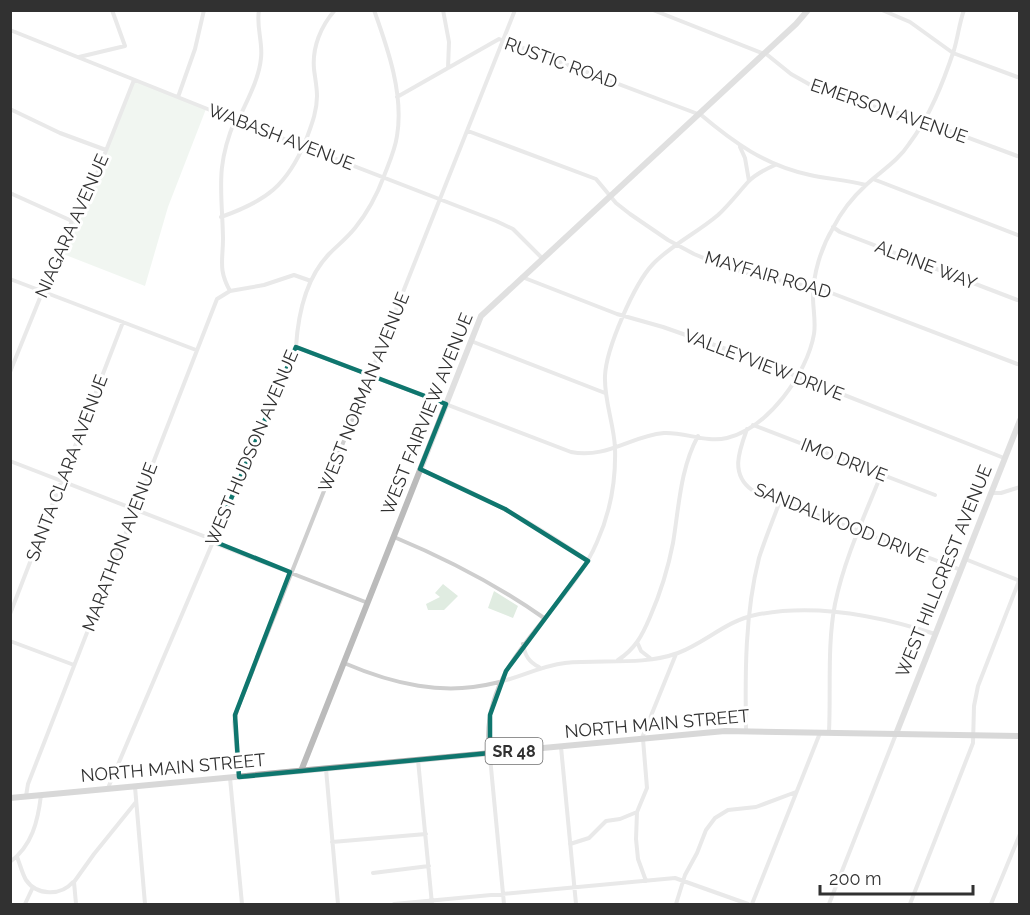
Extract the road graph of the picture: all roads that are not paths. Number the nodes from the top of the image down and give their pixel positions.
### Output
1 (112, 10) edge
2 (204, 10) edge
3 (259, 10) edge
4 (335, 10) edge
5 (374, 10) edge
6 (443, 10) edge
7 (515, 10) edge
8 (653, 10) edge
9 (808, 10) edge
10 (882, 10) edge
11 (964, 10) edge
12 (10, 30) edge
13 (504, 40) junction
14 (764, 53) junction
15 (953, 53) junction
16 (78, 57) junction
17 (448, 68) junction
18 (1020, 78) edge
19 (134, 80) junction
20 (178, 97) junction
21 (397, 97) junction
22 (10, 109) edge
23 (699, 114) junction
24 (236, 121) junction
25 (925, 121) junction
26 (468, 130) junction
27 (303, 146) junction
28 (740, 146) junction
29 (106, 151) junction
30 (1020, 157) edge
31 (775, 165) junction
32 (383, 177) junction
33 (873, 178) junction
34 (749, 181) junction
35 (866, 185) junction
36 (10, 193) edge
37 (610, 196) junction
38 (441, 200) junction
39 (221, 217) junction
40 (72, 221) junction
41 (833, 227) junction
42 (1020, 236) edge
43 (677, 245) junction
44 (542, 258) junction
45 (521, 277) junction
46 (10, 279) edge
47 (311, 281) junction
48 (814, 286) junction
49 (42, 291) junction
50 (230, 291) junction
51 (1020, 301) edge
52 (624, 317) junction
53 (123, 322) junction
54 (470, 341) junction
55 (296, 347) junction
56 (196, 350) junction
57 (1020, 365) edge
58 (10, 372) edge
59 (371, 375) junction
60 (798, 377) junction
61 (605, 393) junction
62 (446, 404) junction
63 (1020, 420) edge
64 (753, 425) junction
65 (747, 428) junction
66 (698, 436) junction
67 (615, 448) junction
68 (1004, 458) junction
69 (10, 461) edge
70 (420, 469) junction
71 (881, 475) junction
72 (62, 481) junction
73 (1020, 487) edge
74 (991, 493) junction
75 (935, 495) dead end
76 (780, 501) junction
77 (134, 509) junction
78 (859, 531) junction
79 (394, 537) junction
80 (213, 541) junction
81 (965, 559) junction
82 (588, 561) junction
83 (961, 570) junction
84 (290, 572) junction
85 (1019, 581) edge
86 (368, 603) junction
87 (834, 612) junction
88 (10, 614) edge
89 (749, 616) junction
90 (544, 618) junction
91 (935, 634) junction
92 (10, 640) edge
93 (523, 644) junction
94 (638, 644) junction
95 (676, 654) junction
96 (650, 658) junction
97 (617, 661) junction
98 (344, 663) junction
99 (74, 665) junction
100 (540, 667) junction
101 (502, 681) junction
102 (746, 730) junction
103 (820, 732) junction
104 (830, 732) junction
105 (896, 734) junction
106 (974, 736) junction
107 (1020, 736) edge
108 (643, 738) junction
109 (561, 746) junction
110 (490, 753) junction
111 (418, 760) junction
112 (326, 769) junction
113 (301, 771) junction
114 (239, 777) junction
115 (230, 778) junction
116 (135, 787) junction
117 (108, 789) junction
118 (796, 792) junction
119 (41, 795) junction
120 (26, 796) junction
121 (10, 798) edge
122 (136, 802) junction
123 (638, 812) junction
124 (426, 834) junction
125 (1020, 834) edge
126 (333, 842) junction
127 (570, 844) junction
128 (17, 857) junction
129 (10, 862) edge
130 (429, 867) junction
131 (373, 873) dead end
132 (646, 881) junction
133 (683, 881) junction
134 (74, 882) junction
135 (33, 887) junction
136 (574, 888) junction
137 (503, 895) junction
138 (432, 903) edge
139 (25, 904) edge
140 (76, 904) edge
141 (146, 904) edge
142 (242, 904) edge
143 (338, 904) edge
144 (394, 904) edge
145 (504, 904) edge
146 (576, 904) edge
147 (676, 904) edge
148 (750, 904) edge
149 (828, 904) edge
150 (910, 904) edge
151 (991, 904) edge

1 - 16 street
2 - 20 street
3 - 24 street
4 - 27 street
5 - 21 street, WEST HUDSON AVENUE
6 - 17 street
7 - 13 street, WEST NORMAN AVENUE
8 - 14 street, EMERSON AVENUE
9 - 14 street, WEST FAIRVIEW AVENUE
10 - 15 street
11 - 15 street
12 - 16 street, WABASH AVENUE
13 - 17 street, RUSTIC ROAD
13 - 23 street, RUSTIC ROAD
13 - 26 street, WEST NORMAN AVENUE
14 - 23 street, WEST FAIRVIEW AVENUE
14 - 25 street, EMERSON AVENUE
15 - 18 street
15 - 25 street
16 - 19 street, WABASH AVENUE
17 - 21 street, RUSTIC ROAD
19 - 20 street, WABASH AVENUE
19 - 29 street, NIAGARA AVENUE
20 - 24 street, WABASH AVENUE
21 - 32 street, WEST HUDSON AVENUE
22 - 29 street
23 - 28 street, RUSTIC ROAD
23 - 37 street, WEST FAIRVIEW AVENUE
24 - 27 street, WABASH AVENUE
24 - 39 street
25 - 30 street, EMERSON AVENUE
25 - 33 street
26 - 37 street, MAYFAIR ROAD
26 - 38 street, WEST NORMAN AVENUE
27 - 32 street, WABASH AVENUE
27 - 39 street
28 - 31 street, RUSTIC ROAD
28 - 34 street
29 - 40 street, NIAGARA AVENUE
31 - 34 street
31 - 35 street, RUSTIC ROAD
32 - 38 street, WABASH AVENUE
32 - 47 street, WEST HUDSON AVENUE
33 - 35 street
33 - 42 street
34 - 43 street
35 - 41 street
36 - 40 street
37 - 43 street, MAYFAIR ROAD
37 - 44 street, WEST FAIRVIEW AVENUE
38 - 44 street, WABASH AVENUE
38 - 59 street, WEST NORMAN AVENUE
39 - 50 street
40 - 49 street, NIAGARA AVENUE
41 - 48 street
41 - 51 street, ALPINE WAY
43 - 48 street, MAYFAIR ROAD
43 - 52 street
44 - 45 street, WEST FAIRVIEW AVENUE
45 - 52 street, VALLEYVIEW DRIVE
45 - 54 street, WEST FAIRVIEW AVENUE
46 - 49 street
47 - 50 street
47 - 55 street, WEST HUDSON AVENUE
48 - 57 street, MAYFAIR ROAD
48 - 60 street
49 - 53 street
49 - 58 street, NIAGARA AVENUE
50 - 56 street, MARATHON AVENUE
52 - 60 street, VALLEYVIEW DRIVE
52 - 61 street
53 - 56 street
53 - 72 street, SANTA CLARA AVENUE
54 - 61 street
54 - 62 street, WEST FAIRVIEW AVENUE
55 - 59 street
55 - 80 street, WEST HUDSON AVENUE
56 - 77 street, MARATHON AVENUE
59 - 62 street
59 - 84 street, WEST NORMAN AVENUE
60 - 64 street
60 - 68 street, VALLEYVIEW DRIVE
61 - 67 street
62 - 67 street
62 - 70 street, WEST FAIRVIEW AVENUE
63 - 68 street, WEST HILLCREST AVENUE
64 - 65 street
64 - 71 street, IMO DRIVE
65 - 66 street
65 - 76 street, SANDALWOOD DRIVE
66 - 67 street
66 - 94 street
67 - 82 street
68 - 74 street, WEST HILLCREST AVENUE
69 - 72 street
70 - 79 street, WEST FAIRVIEW AVENUE
70 - 82 street
71 - 75 street, IMO DRIVE
71 - 78 street
72 - 77 street
72 - 88 street, SANTA CLARA AVENUE
73 - 74 street
74 - 81 street, WEST HILLCREST AVENUE
76 - 78 street, SANDALWOOD DRIVE
76 - 89 street
77 - 80 street
77 - 99 street, MARATHON AVENUE
78 - 83 street, SANDALWOOD DRIVE
78 - 87 street
79 - 86 street, WEST FAIRVIEW AVENUE
79 - 90 street
80 - 84 street
80 - 117 street, WEST HUDSON AVENUE
81 - 83 street, WEST HILLCREST AVENUE
81 - 85 street
82 - 90 street
83 - 91 street, WEST HILLCREST AVENUE
84 - 86 street
84 - 114 street, WEST NORMAN AVENUE
85 - 106 street
86 - 98 street, WEST FAIRVIEW AVENUE
87 - 89 street
87 - 91 street
87 - 104 street
89 - 95 street
89 - 102 street
90 - 93 street
91 - 105 street, WEST HILLCREST AVENUE
92 - 99 street
93 - 100 street
93 - 101 street
94 - 96 street
94 - 97 street
95 - 96 street
95 - 108 street
96 - 97 street
97 - 100 street
98 - 101 street
98 - 113 street, WEST FAIRVIEW AVENUE
99 - 120 street, MARATHON AVENUE
100 - 101 street
101 - 110 street
102 - 103 main road, NORTH MAIN STREET / SR 48
102 - 108 main road, NORTH MAIN STREET / SR 48
103 - 104 main road, NORTH MAIN STREET / SR 48
103 - 118 street
104 - 105 main road, NORTH MAIN STREET / SR 48
105 - 106 main road, NORTH MAIN STREET / SR 48
105 - 149 street
106 - 107 main road, NORTH MAIN STREET / SR 48
106 - 150 street
108 - 109 main road, NORTH MAIN STREET / SR 48
108 - 123 street
109 - 110 main road, NORTH MAIN STREET / SR 48
109 - 127 street
110 - 111 main road, NORTH MAIN STREET / SR 48
110 - 137 street
111 - 112 main road, NORTH MAIN STREET / SR 48
111 - 124 street
112 - 113 main road, NORTH MAIN STREET / SR 48
112 - 126 street
113 - 114 main road, NORTH MAIN STREET / SR 48
114 - 115 main road, NORTH MAIN STREET / SR 48
115 - 116 main road, NORTH MAIN STREET / SR 48
115 - 142 street
116 - 117 main road, NORTH MAIN STREET / SR 48
116 - 122 street
117 - 119 main road, NORTH MAIN STREET / SR 48
118 - 133 street
118 - 148 street
119 - 120 main road, NORTH MAIN STREET / SR 48
119 - 128 street
120 - 121 main road, NORTH MAIN STREET / SR 48
122 - 134 street
122 - 141 street
123 - 127 street
123 - 132 street
124 - 126 street
124 - 130 street
125 - 151 street
126 - 143 street
127 - 136 street
128 - 129 street
128 - 135 street
130 - 131 street
130 - 138 street
132 - 133 street
132 - 136 street
133 - 147 street
133 - 148 street
134 - 135 street
134 - 140 street
135 - 139 street
136 - 137 street
136 - 146 street
137 - 138 street
137 - 145 street
138 - 144 street

